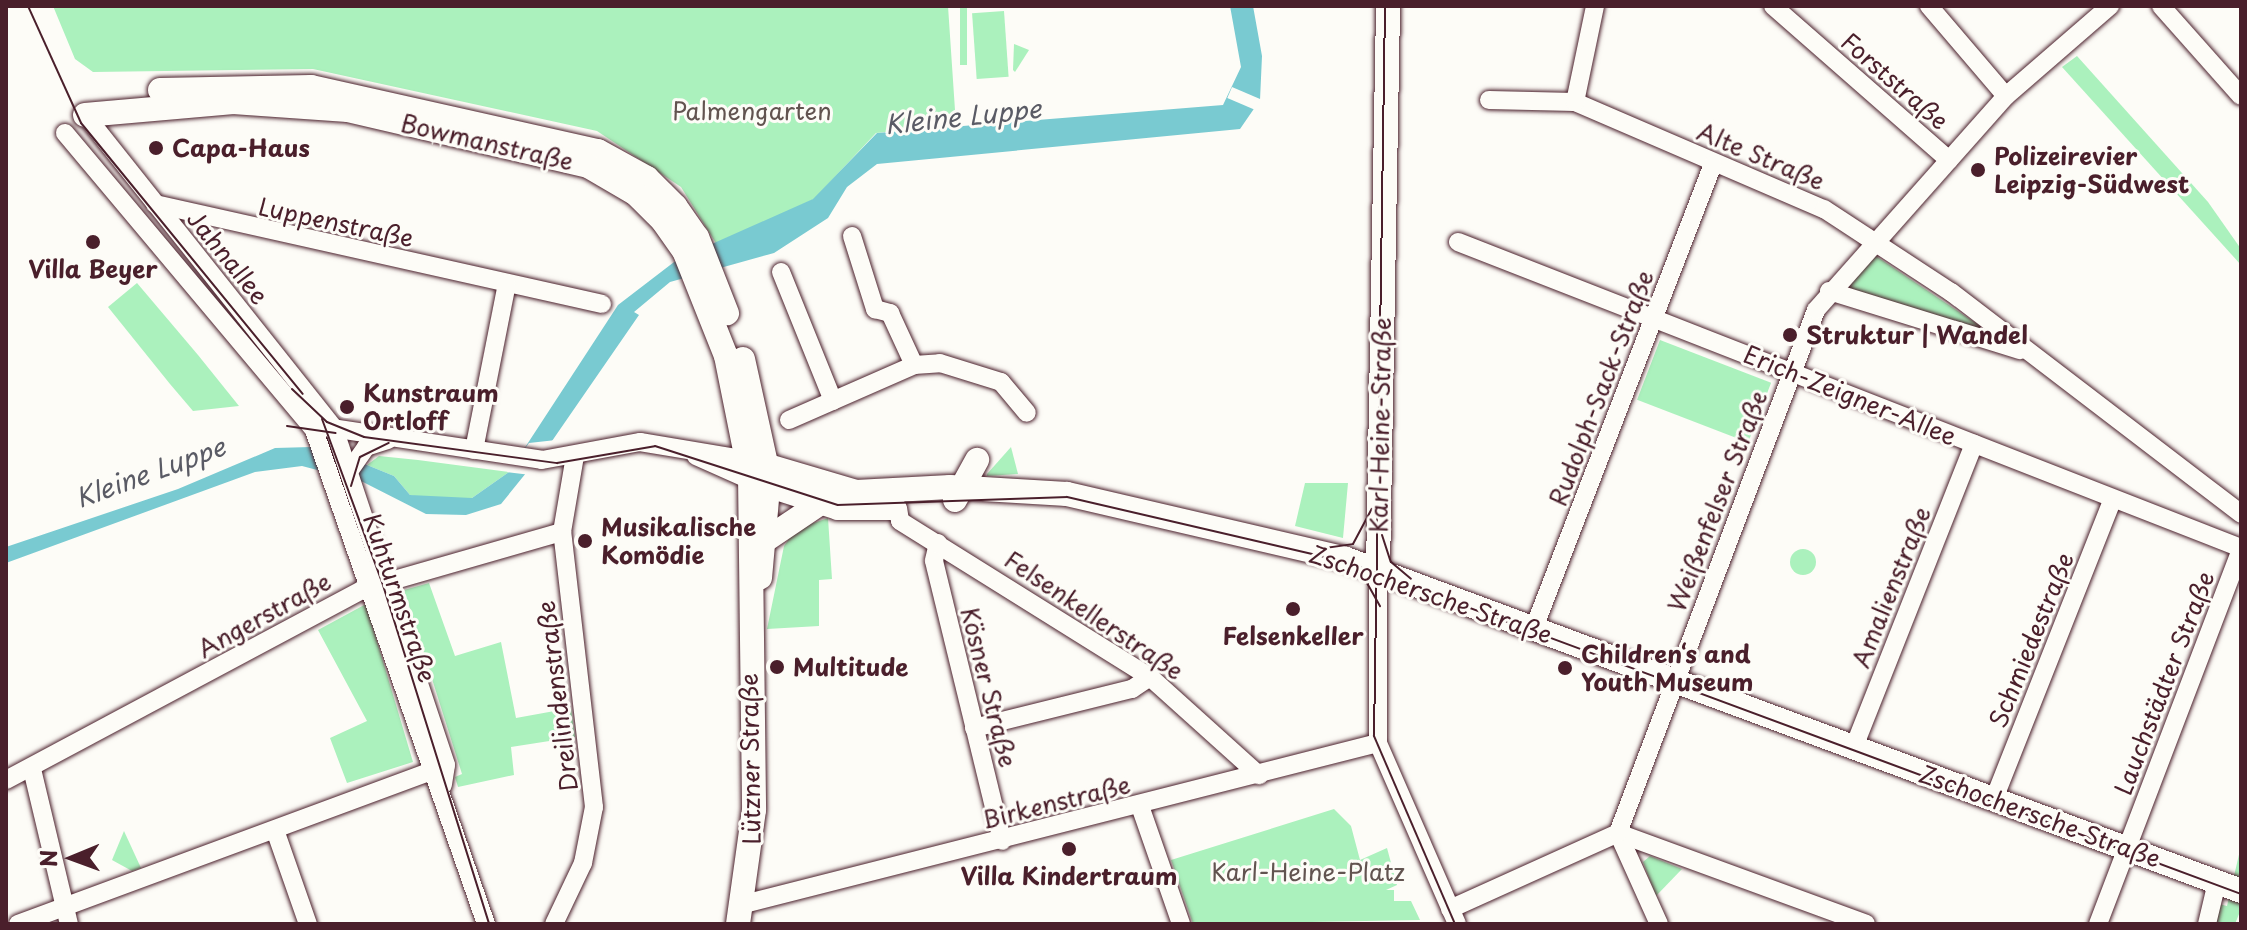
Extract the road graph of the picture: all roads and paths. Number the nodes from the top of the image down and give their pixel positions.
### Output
1 (1388, 6) edge
2 (1595, 6) edge
3 (1773, 6) edge
4 (1929, 6) edge
5 (2110, 6) edge
6 (2161, 6) edge
7 (160, 90) dead end
8 (2006, 96) junction
9 (2241, 96) edge
10 (1489, 100) dead end
11 (1575, 102) junction
12 (85, 115) joint
13 (65, 133) dead end
14 (1949, 160) junction
15 (1713, 165) junction
16 (155, 204) junction
17 (852, 236) dead end
18 (1875, 241) junction
19 (1458, 242) dead end
20 (693, 250) junction
21 (781, 272) dead end
22 (507, 284) junction
23 (1829, 291) junction
24 (602, 304) dead end
25 (1656, 319) junction
26 (2026, 352) junction
27 (914, 365) junction
28 (1791, 373) junction
29 (833, 401) junction
30 (1027, 413) dead end
31 (789, 420) dead end
32 (311, 425) junction
33 (334, 428) junction
34 (399, 439) junction
35 (1974, 444) junction
36 (474, 450) junction
37 (575, 456) junction
38 (347, 467) junction
39 (759, 473) junction
40 (957, 492) junction
41 (2113, 499) junction
42 (819, 504) junction
43 (898, 508) junction
44 (2241, 514) edge
45 (562, 532) junction
46 (767, 539) junction
47 (938, 543) junction
48 (2241, 549) edge
49 (1378, 570) junction
50 (380, 583) junction
51 (1534, 628) junction
52 (748, 640) junction
53 (1150, 677) junction
54 (1674, 681) junction
55 (974, 728) junction
56 (1378, 743) junction
57 (1854, 747) junction
58 (438, 768) junction
59 (32, 769) junction
60 (1259, 775) junction
61 (6, 780) edge
62 (1994, 799) junction
63 (1140, 806) junction
64 (275, 830) junction
65 (1618, 833) junction
66 (1002, 841) junction
67 (2126, 848) junction
68 (2228, 886) edge
69 (741, 914) edge
70 (67, 916) edge
71 (1454, 916) edge
72 (18, 924) edge
73 (308, 924) edge
74 (486, 924) edge
75 (554, 924) edge
76 (1181, 924) edge
77 (1659, 924) edge
78 (1866, 924) edge
79 (2098, 924) edge
80 (2207, 924) edge

1 - 49 main road, Karl-Heine-Straße
2 - 11 street
3 - 14 street, Forststraße
4 - 8 street
5 - 8 street, Weißenfelser Straße
6 - 9 street
7 - 20 main road, Bowmanstraße
8 - 14 street, Weißenfelser Straße
10 - 11 street, Alte Straße
11 - 15 street, Alte Straße
12 - 16 street, Jahnallee
12 - 20 main road, Bowmanstraße
13 - 32 street, Jahnallee
14 - 18 street, Weißenfelser Straße
15 - 18 street, Alte Straße
15 - 25 street, Rudolph-Sack-Straße
16 - 22 street, Luppenstraße
16 - 33 street, Jahnallee
17 - 27 street
18 - 23 street, Weißenfelser Straße
18 - 26 street, Alte Straße
19 - 25 street, Erich-Zeigner-Allee
20 - 39 main road, Bowmanstraße
21 - 29 street
22 - 24 street, Luppenstraße
22 - 36 street
23 - 26 street, Alte Straße
23 - 28 street, Weißenfelser Straße
25 - 28 street, Erich-Zeigner-Allee
25 - 51 street, Rudolph-Sack-Straße
26 - 44 street, Alte Straße
27 - 29 street
27 - 30 street
28 - 35 street, Erich-Zeigner-Allee
28 - 54 street, Weißenfelser Straße
29 - 31 street
32 - 33 street, Zschochersche Straße
32 - 38 street, Kuhturmstraße
33 - 34 street, Zschochersche Straße
33 - 38 street, Kuhturmstraße
34 - 36 street, Zschochersche Straße
34 - 38 street, Zschochersche Straße
35 - 41 street, Erich-Zeigner-Allee
35 - 57 street, Amalienstraße
36 - 37 street, Zschochersche Straße
37 - 39 street, Zschochersche Straße
37 - 45 street, Dreilindenstraße
38 - 50 street, Kuhturmstraße
39 - 40 main road, Zschochersche Straße
39 - 42 main road, Zschochersche Straße
39 - 46 main road, Lützner Straße
39 - 52 main road, Lützner Straße
40 - 43 main road, Zschochersche Straße
40 - 49 main road, Zschochersche Straße
41 - 48 street, Erich-Zeigner-Allee
41 - 62 street, Schmiedestraße
42 - 43 main road, Zschochersche Straße
42 - 46 main road
43 - 47 street, Felsenkellerstraße
45 - 50 street, Angerstraße
45 - 75 street, Dreilindenstraße
46 - 52 main road, Lützner Straße
47 - 53 street, Felsenkellerstraße
47 - 55 street, Kösner Straße
48 - 67 street, Lauchstädter Straße
49 - 51 main road, Zschochersche Straße
49 - 56 street, Karl-Heine-Straße
50 - 58 street, Kuhturmstraße
50 - 59 street, Angerstraße
51 - 54 main road, Zschochersche Straße
52 - 69 main road, Lützner Straße
53 - 55 street
53 - 60 street, Felsenkellerstraße
54 - 57 main road, Zschochersche Straße
54 - 65 street, Weißenfelser Straße
55 - 66 street, Kösner Straße
56 - 60 street, Birkenstraße
56 - 71 street, Karl-Heine-Straße
57 - 62 main road, Zschochersche Straße
58 - 64 street
58 - 74 street, Kuhturmstraße
59 - 61 street, Angerstraße
59 - 70 street
60 - 63 street, Birkenstraße
62 - 67 main road, Zschochersche Straße
63 - 66 street, Birkenstraße
63 - 76 street
64 - 70 street
64 - 73 street
65 - 71 street
65 - 77 street
65 - 78 street
66 - 69 street, Birkenstraße
67 - 68 main road, Zschochersche Straße
67 - 79 street, Lauchstädter Straße
68 - 80 street
70 - 72 street

